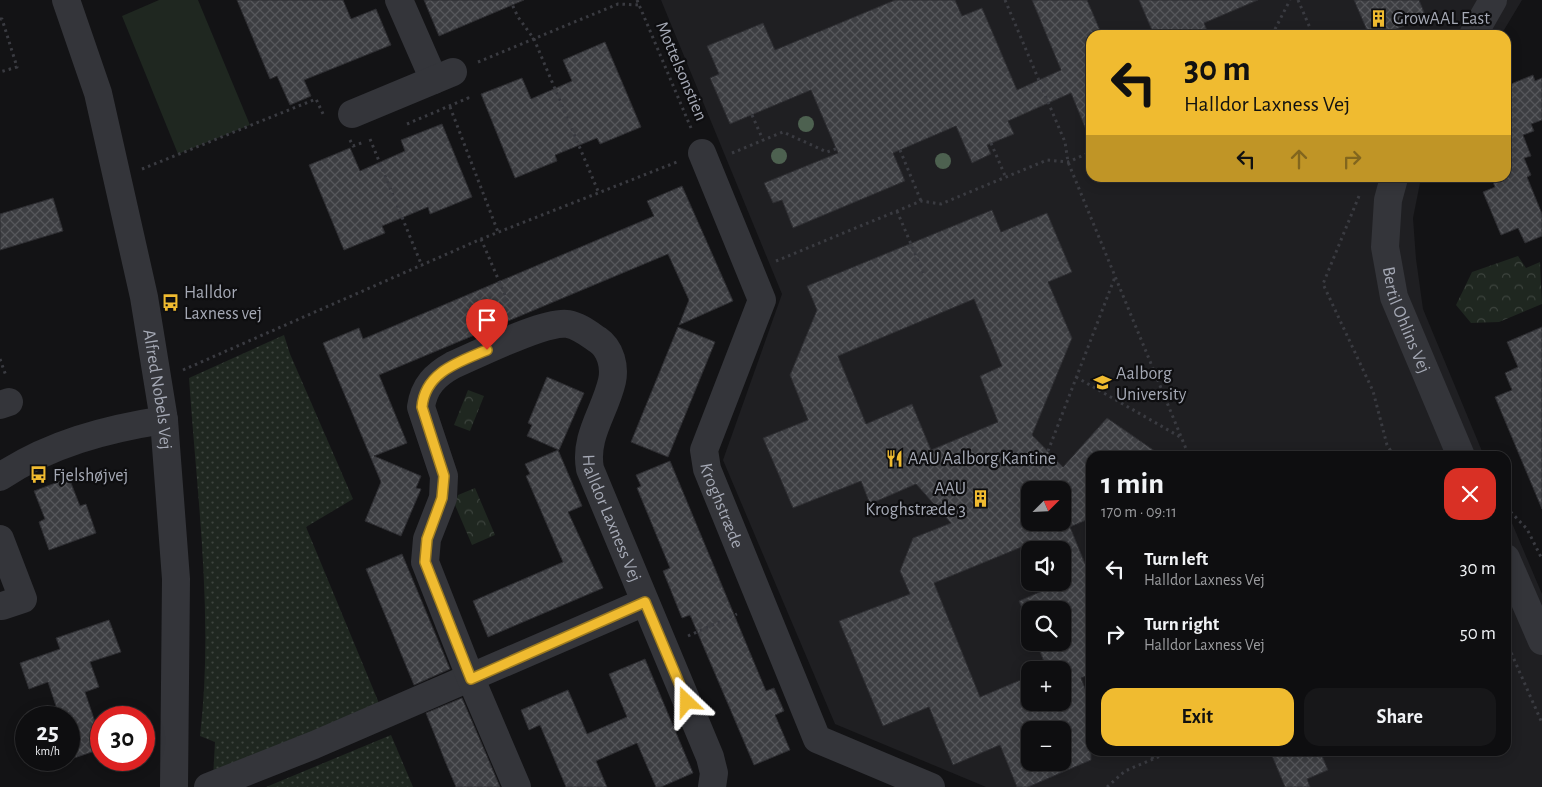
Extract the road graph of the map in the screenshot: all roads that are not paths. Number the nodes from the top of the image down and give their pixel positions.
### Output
1 (399, 0) edge
2 (1493, 0) edge
3 (66, 1) edge
4 (1475, 30) edge
5 (352, 114) dead end
6 (704, 158) road end
7 (1393, 182) edge
8 (164, 420) junction
9 (1459, 451) edge
10 (0, 477) edge
11 (0, 539) edge
12 (1511, 570) edge
13 (645, 602) junction
14 (2, 606) dead end
15 (1542, 641) edge
16 (471, 679) junction
17 (174, 787) edge
18 (208, 787) edge
19 (517, 787) edge
20 (712, 787) edge
21 (930, 787) edge

1 - 5 street
2 - 4 street
3 - 8 street, Alfred Nobels Vej
6 - 21 street, Kroghstræde
7 - 9 street, Bertil Ohlins Vej
8 - 10 street
8 - 17 street, Alfred Nobels Vej
11 - 14 street
12 - 15 street
13 - 16 street, Halldor Laxness Vej
13 - 16 street, Halldor Laxness Vej
13 - 20 street, Halldor Laxness Vej
16 - 18 street, Halldor Laxness Vej
16 - 19 street, Halldor Laxness Vej

